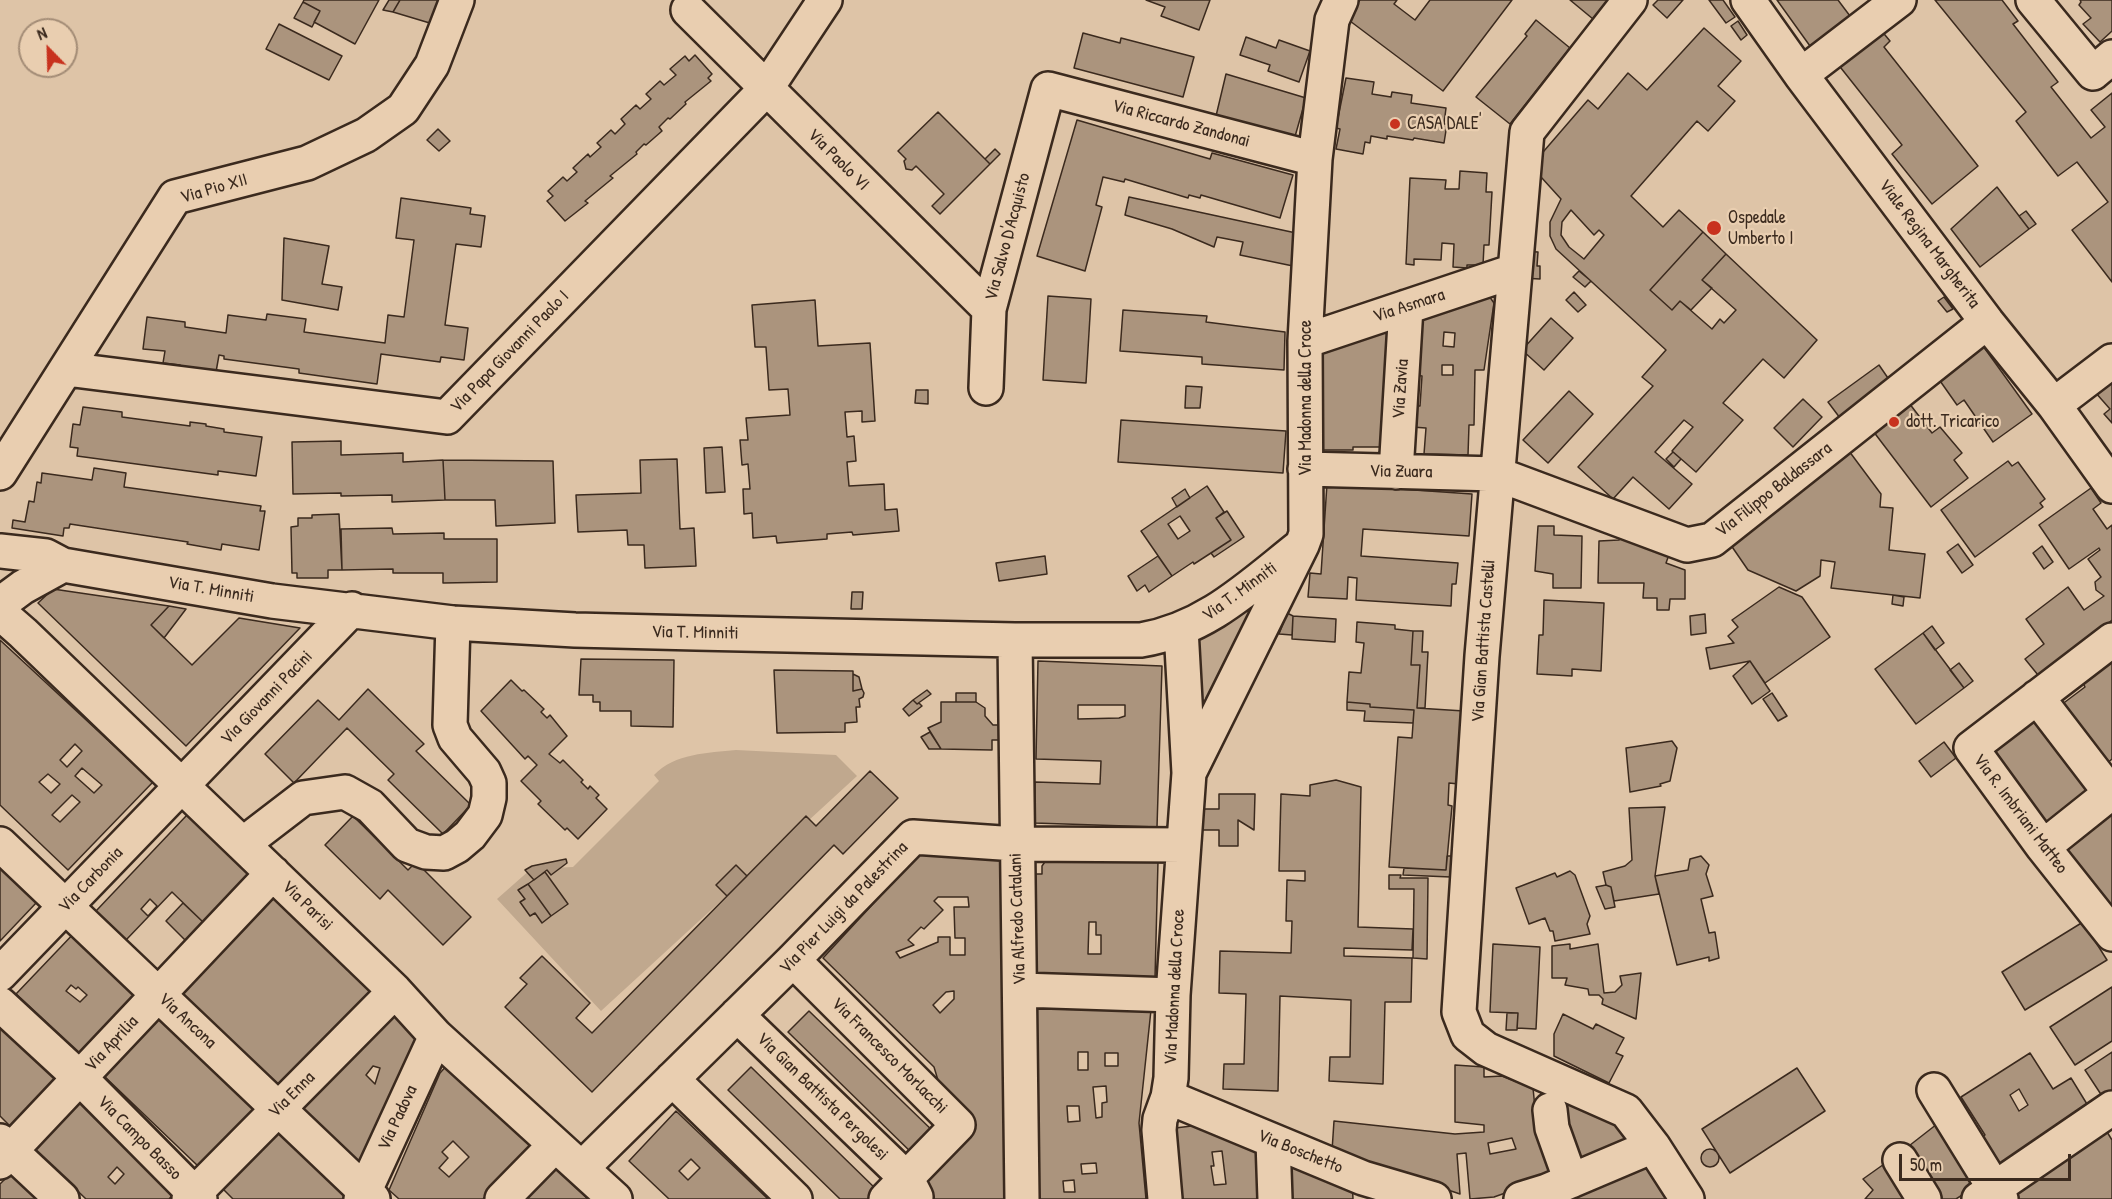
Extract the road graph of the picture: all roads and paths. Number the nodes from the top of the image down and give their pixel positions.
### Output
1 (457, 0) edge
2 (825, 0) edge
3 (1341, 0) edge
4 (1630, 0) edge
5 (1748, 0) edge
6 (1899, 0) edge
7 (2033, 0) edge
8 (688, 10) dead end
9 (2112, 57) edge
10 (1801, 75) junction
11 (766, 89) junction
12 (1048, 89) joint
13 (1315, 159) junction
14 (1514, 271) junction
15 (1406, 307) junction
16 (989, 309) junction
17 (1987, 322) junction
18 (1305, 341) junction
19 (2112, 361) edge
20 (66, 369) junction
21 (986, 388) dead end
22 (2054, 405) junction
23 (1305, 469) junction
24 (1396, 472) junction
25 (0, 473) edge
26 (1497, 474) junction
27 (2112, 486) edge
28 (1302, 545) junction
29 (0, 551) edge
30 (63, 565) junction
31 (0, 604) edge
32 (352, 609) junction
33 (0, 613) edge
34 (453, 623) junction
35 (1181, 629) junction
36 (1015, 640) junction
37 (2112, 640) edge
38 (2037, 697) junction
39 (1189, 773) junction
40 (182, 786) junction
41 (2112, 793) edge
42 (0, 844) edge
43 (243, 844) junction
44 (1016, 844) junction
45 (1183, 845) junction
46 (2043, 847) junction
47 (273, 873) junction
48 (65, 906) junction
49 (2112, 934) edge
50 (793, 960) junction
51 (0, 974) edge
52 (1021, 990) junction
53 (394, 991) junction
54 (159, 994) junction
55 (1173, 995) junction
56 (0, 1004) edge
57 (737, 1015) junction
58 (436, 1036) junction
59 (80, 1078) junction
60 (672, 1079) junction
61 (1934, 1090) dead end
62 (1168, 1097) junction
63 (279, 1108) junction
64 (2112, 1108) edge
65 (1550, 1110) dead end
66 (1273, 1141) junction
67 (555, 1144) junction
68 (1653, 1146) junction
69 (3, 1151) edge
70 (1900, 1160) dead end
71 (582, 1168) junction
72 (1364, 1188) edge
73 (903, 1192) edge
74 (1548, 1192) edge
75 (366, 1196) edge
76 (1992, 1196) edge
77 (194, 1197) edge
78 (62, 1199) edge
79 (502, 1199) edge
80 (615, 1199) edge
81 (795, 1199) edge
82 (1022, 1199) edge
83 (1165, 1199) edge
84 (1275, 1199) edge
85 (1434, 1199) edge
86 (1687, 1199) edge
87 (1924, 1199) edge

1 - 20 street, Via Pio XII
2 - 11 street, Via Papa Giovanni Paolo I
3 - 13 street, Via Madonna della Croce
4 - 14 street, Via Gian Battista Castelli
5 - 10 street, Viale Regina Margherita
6 - 10 street
7 - 9 street
8 - 11 street, Via Paolo VI
10 - 17 street, Viale Regina Margherita
11 - 16 street, Via Paolo VI
11 - 20 street, Via Papa Giovanni Paolo I
12 - 13 street, Via Riccardo Zandonai
12 - 16 street, Via Salvo D'Acquisto
13 - 18 street, Via Madonna della Croce
14 - 15 street, Via Asmara
14 - 26 street, Via Gian Battista Castelli
15 - 18 street, Via Asmara
15 - 24 street, Via Zavia
16 - 21 street, Via Salvo D'Acquisto
17 - 22 street, Viale Regina Margherita
17 - 26 street, Via Filippo Baldassara
18 - 23 street, Via Madonna della Croce
19 - 22 street
20 - 25 street, Via Pio XII
22 - 27 street, Viale Regina Margherita
23 - 24 street, Via Zuara
23 - 28 street, Via Madonna della Croce
24 - 26 street, Via Zuara
26 - 68 street, Via Gian Battista Castelli
28 - 35 street, Via T. Minniti
28 - 39 street, Via Madonna della Croce
29 - 30 street, Via T. Minniti
30 - 31 street
30 - 32 street, Via T. Minniti
32 - 34 street, Via T. Minniti
32 - 40 street, Via Giovanni Pacini
33 - 40 street, Via Parisi
34 - 36 street, Via T. Minniti
34 - 43 street
35 - 36 street, Via T. Minniti
35 - 39 street, Via Madonna della Croce
36 - 44 street, Via Alfredo Catalani
37 - 38 street, Via R. Imbriani Matteo
38 - 41 street
38 - 46 street, Via R. Imbriani Matteo
39 - 45 street, Via Madonna della Croce
40 - 43 street, Via Parisi
40 - 48 street, Via Carbonia
41 - 46 street
42 - 48 street, Via Ancona
43 - 47 street, Via Parisi
44 - 45 street, Via Pier Luigi da Palestrina
44 - 50 street, Via Pier Luigi da Palestrina
44 - 52 street, Via Alfredo Catalani
45 - 55 street, Via Madonna della Croce
46 - 49 street, Via R. Imbriani Matteo
47 - 53 street, Via Parisi
47 - 54 street, Via Aprilia
48 - 51 street, Via Carbonia
48 - 54 street, Via Ancona
50 - 57 street, Via Pier Luigi da Palestrina
50 - 73 street, Via Francesco Morlacchi
52 - 55 street
52 - 82 street, Via Alfredo Catalani
53 - 58 street, Via Parisi
53 - 63 street, Via Enna
54 - 59 street, Via Aprilia
54 - 63 street, Via Ancona
55 - 62 street, Via Madonna della Croce
56 - 59 street, Via Campo Basso
57 - 60 street, Via Pier Luigi da Palestrina
57 - 73 street, Via Gian Battista Pergolesi
58 - 67 street, Via Parisi
58 - 75 street, Via Padova
59 - 69 street, Via Aprilia
59 - 77 street, Via Campo Basso
60 - 71 street, Via Pier Luigi da Palestrina
60 - 81 street
61 - 76 street
62 - 66 street, Via Boschetto
62 - 83 street, Via Madonna della Croce
63 - 75 street, Via Ancona
63 - 77 street, Via Enna
64 - 76 street
65 - 74 street
66 - 72 street, Via Boschetto
66 - 84 street
67 - 71 street, Via Parisi
67 - 79 street
68 - 74 street
68 - 86 street, Via Gian Battista Castelli
69 - 78 street
70 - 87 street
71 - 80 street, Via Parisi
72 - 85 street, Via Boschetto

